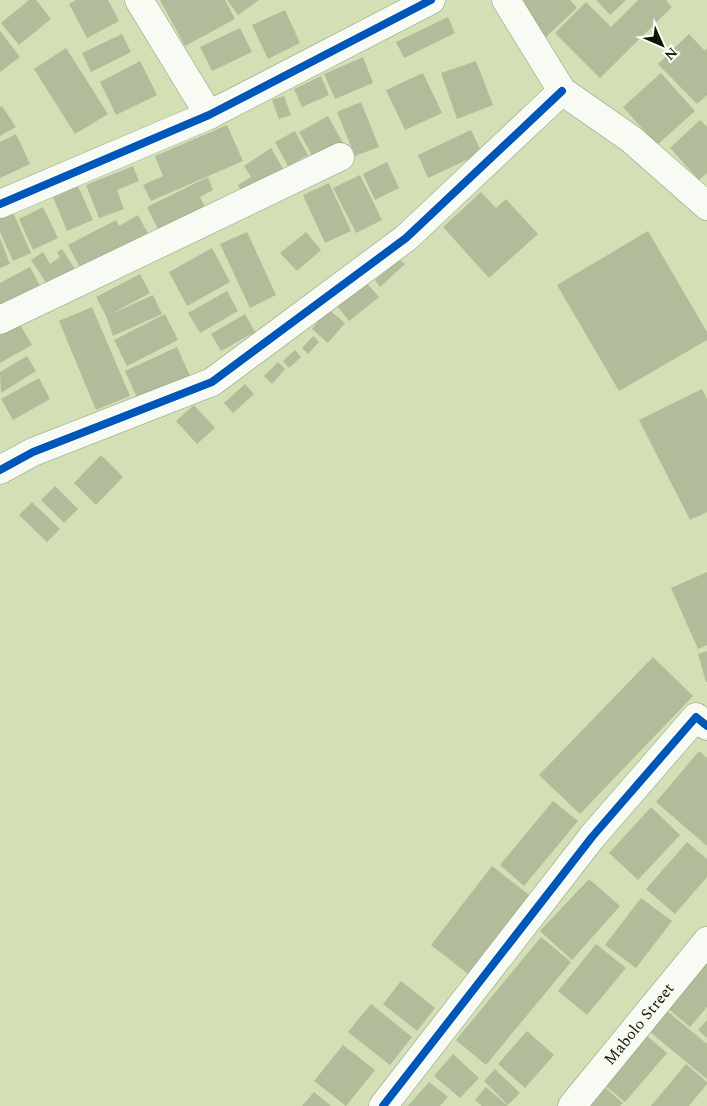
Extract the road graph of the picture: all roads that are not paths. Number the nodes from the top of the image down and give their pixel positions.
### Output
1 (139, 0) edge
2 (431, 0) edge
3 (506, 0) edge
4 (562, 91) junction
5 (209, 115) junction
6 (340, 157) dead end
7 (0, 204) edge
8 (707, 206) edge
9 (0, 320) edge
10 (0, 470) edge
11 (707, 726) edge
12 (707, 941) edge
13 (383, 1106) edge
14 (572, 1106) edge

1 - 5 street
2 - 5 street
3 - 4 street
4 - 8 street
4 - 10 street
5 - 7 street
6 - 9 street
11 - 13 street
12 - 14 street, Mabolo Street

